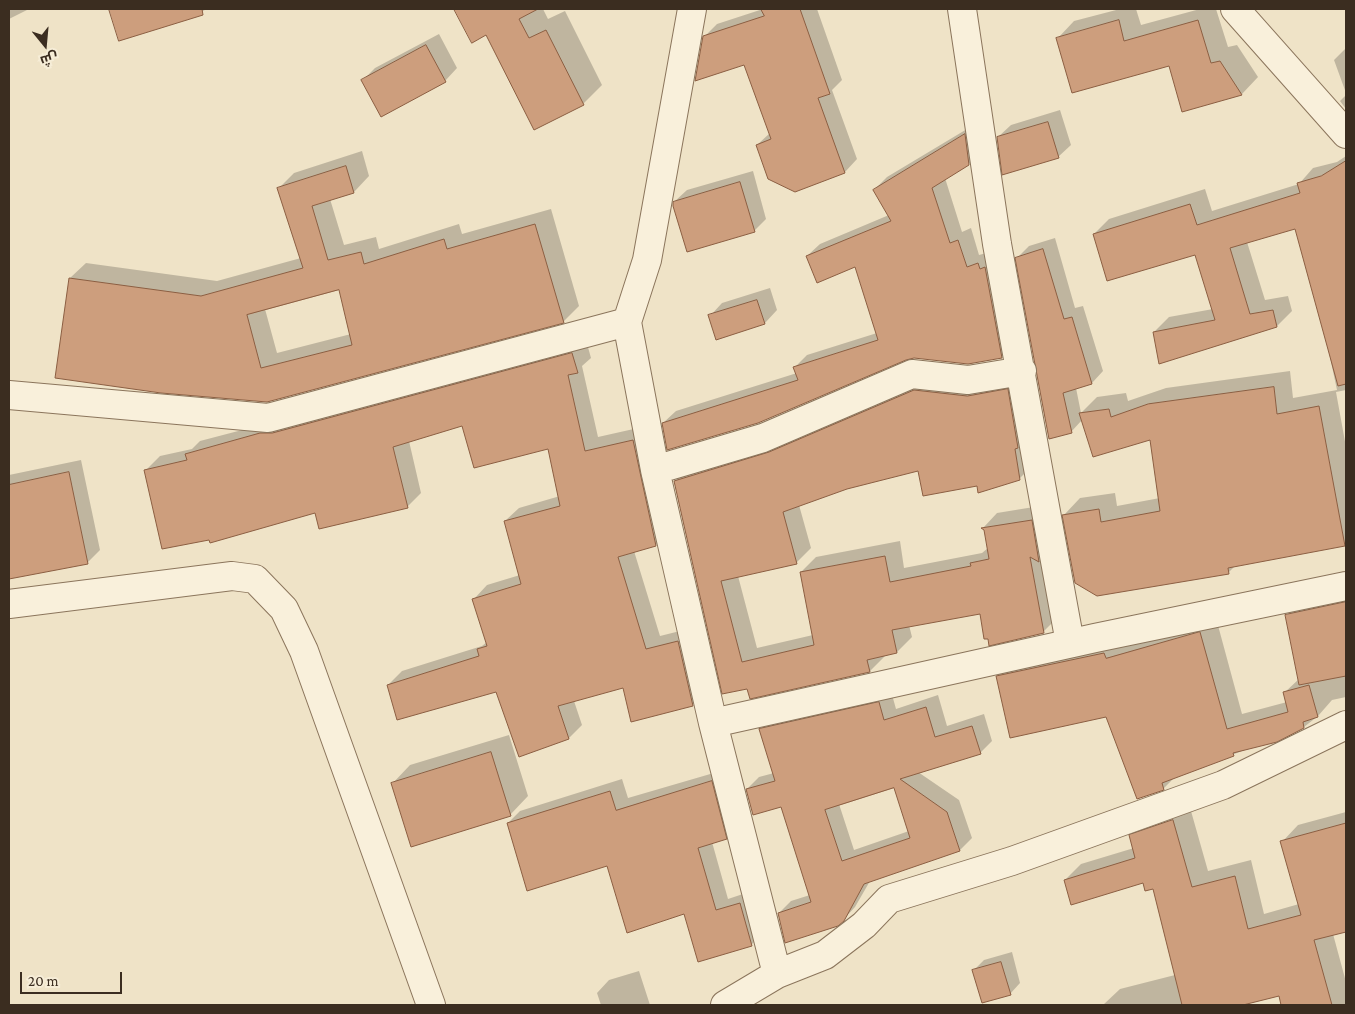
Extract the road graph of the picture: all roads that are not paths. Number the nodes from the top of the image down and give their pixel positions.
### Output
1 (692, 9) edge
2 (962, 9) edge
3 (1235, 9) edge
4 (1346, 134) edge
5 (627, 322) junction
6 (1022, 372) junction
7 (9, 394) edge
8 (655, 470) junction
9 (1346, 586) edge
10 (9, 604) edge
11 (1070, 643) junction
12 (713, 723) junction
13 (1346, 725) edge
14 (777, 974) junction
15 (431, 1005) edge
16 (725, 1005) edge

1 - 5 street
2 - 6 street
3 - 4 street
5 - 7 street
5 - 8 street
6 - 8 street
6 - 11 street
8 - 12 street
9 - 11 street
10 - 15 street
11 - 12 street
12 - 14 street
13 - 14 street
14 - 16 street

